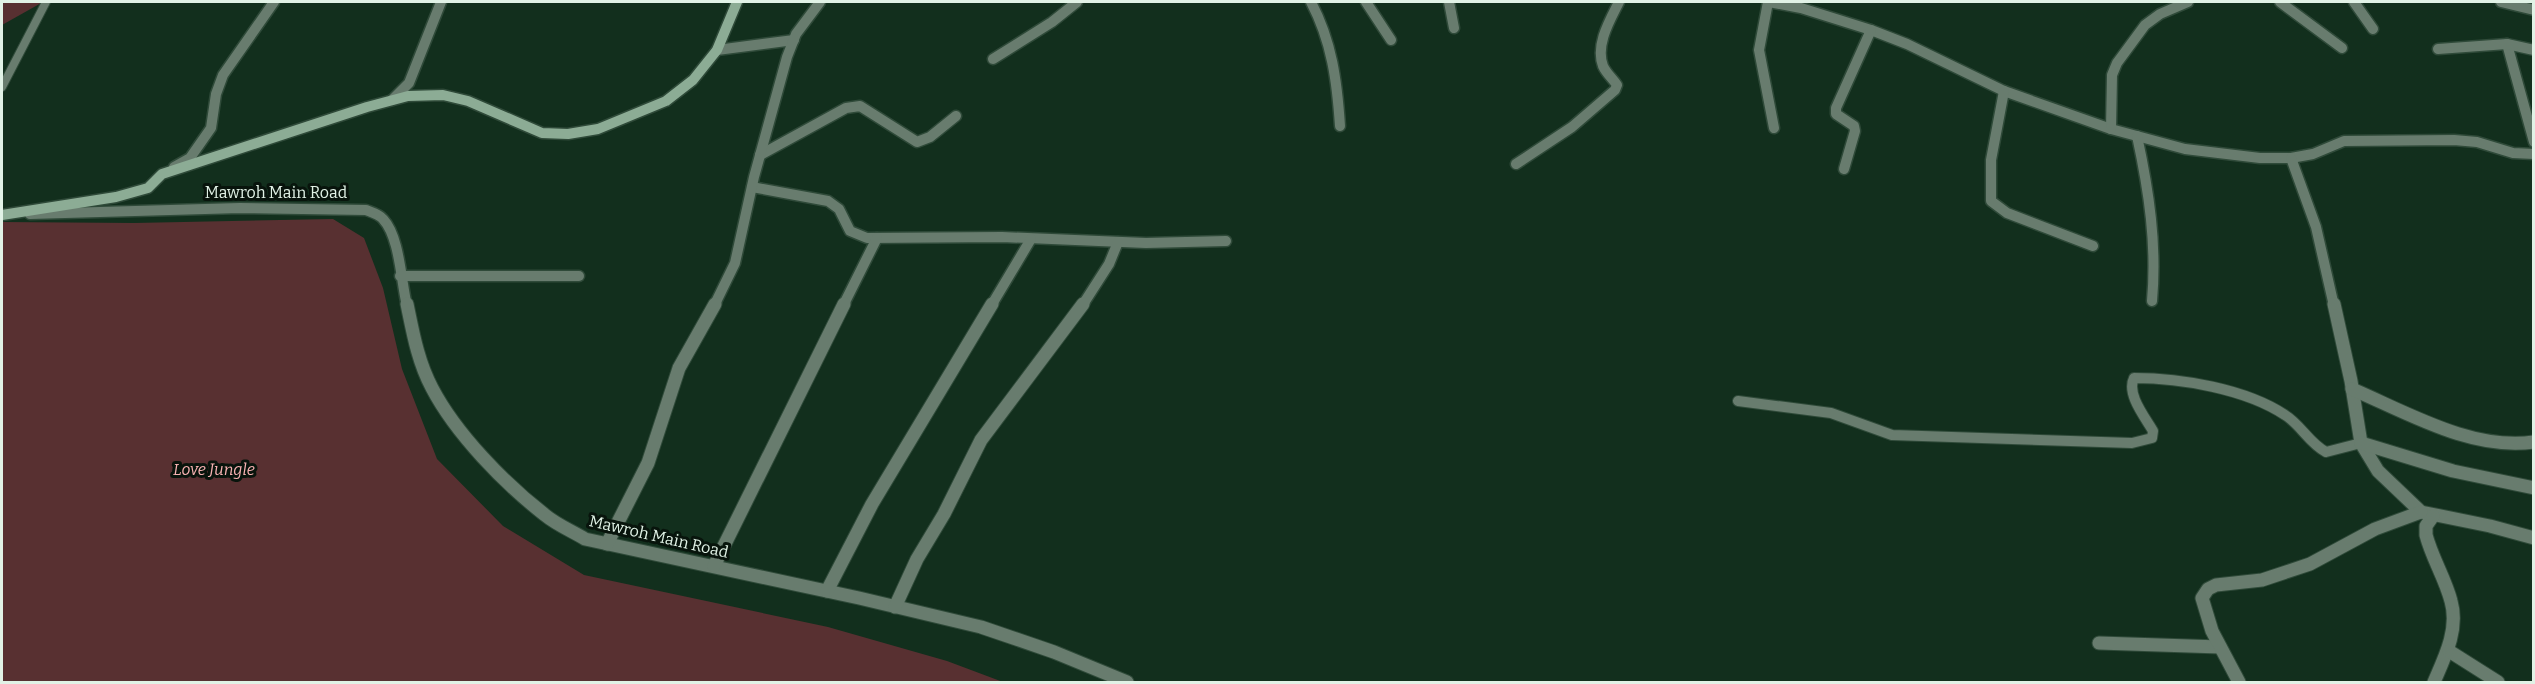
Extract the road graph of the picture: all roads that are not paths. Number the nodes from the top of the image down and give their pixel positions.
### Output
1 (46, 2) edge
2 (274, 2) edge
3 (441, 2) edge
4 (736, 2) edge
5 (820, 2) edge
6 (1077, 2) edge
7 (1311, 2) edge
8 (1366, 2) edge
9 (1449, 2) edge
10 (1619, 2) edge
11 (1769, 2) edge
12 (2188, 2) edge
13 (2280, 2) edge
14 (2354, 2) edge
15 (2501, 2) edge
16 (1811, 6) edge
17 (2534, 10) edge
18 (1454, 28) dead end
19 (2373, 29) dead end
20 (1871, 30) junction
21 (794, 39) junction
22 (1391, 40) dead end
23 (2507, 44) junction
24 (2342, 48) dead end
25 (2438, 49) dead end
26 (717, 50) junction
27 (2534, 50) edge
28 (993, 59) dead end
29 (2, 87) edge
30 (2004, 91) junction
31 (393, 100) junction
32 (956, 116) dead end
33 (1340, 126) dead end
34 (1774, 128) dead end
35 (2111, 129) junction
36 (2137, 136) junction
37 (2534, 142) edge
38 (2534, 154) edge
39 (760, 155) junction
40 (2291, 158) junction
41 (1516, 164) dead end
42 (1844, 169) dead end
43 (162, 174) junction
44 (752, 187) junction
45 (2, 215) edge
46 (877, 238) junction
47 (1031, 239) junction
48 (1226, 241) dead end
49 (1118, 242) junction
50 (2093, 246) dead end
51 (400, 276) junction
52 (579, 276) dead end
53 (2152, 301) dead end
54 (2352, 389) junction
55 (1738, 401) dead end
56 (2534, 442) edge
57 (2361, 443) junction
58 (2534, 488) edge
59 (2427, 514) junction
60 (2534, 538) edge
61 (607, 544) junction
62 (714, 566) junction
63 (828, 591) junction
64 (895, 607) junction
65 (2099, 643) dead end
66 (2220, 647) junction
67 (2449, 651) junction
68 (1127, 682) edge
69 (2239, 682) edge
70 (2434, 682) edge
71 (2498, 682) edge

1 - 29 lane
2 - 43 street
3 - 31 street
4 - 26 street
5 - 21 street
6 - 28 street
7 - 33 street
8 - 22 street
9 - 18 street
10 - 41 street
11 - 16 street
11 - 34 street
12 - 35 street
13 - 24 street
14 - 19 street
15 - 17 street
16 - 20 street
20 - 30 street
20 - 42 street
21 - 26 street
21 - 39 street
23 - 25 street
23 - 27 street
23 - 37 street
26 - 31 street
30 - 35 street
30 - 50 street
31 - 43 street
32 - 39 street
35 - 36 street
36 - 40 street
36 - 53 street
38 - 40 street
39 - 44 street
40 - 54 street
43 - 45 street
44 - 46 street
44 - 61 street
45 - 51 street, Mawroh Main Road
46 - 47 street
46 - 62 street
47 - 49 street
47 - 63 street
48 - 49 street
49 - 64 street
51 - 52 street
51 - 61 street, Mawroh Main Road
54 - 56 street
54 - 57 street
55 - 57 lane
57 - 58 street
57 - 59 street
59 - 60 street
59 - 66 street
59 - 67 street
61 - 62 street, Mawroh Main Road
62 - 63 street, Mawroh Main Road
63 - 64 street, Mawroh Main Road
64 - 68 street, Mawroh Main Road
65 - 66 street
66 - 69 street
67 - 70 street
67 - 71 street

